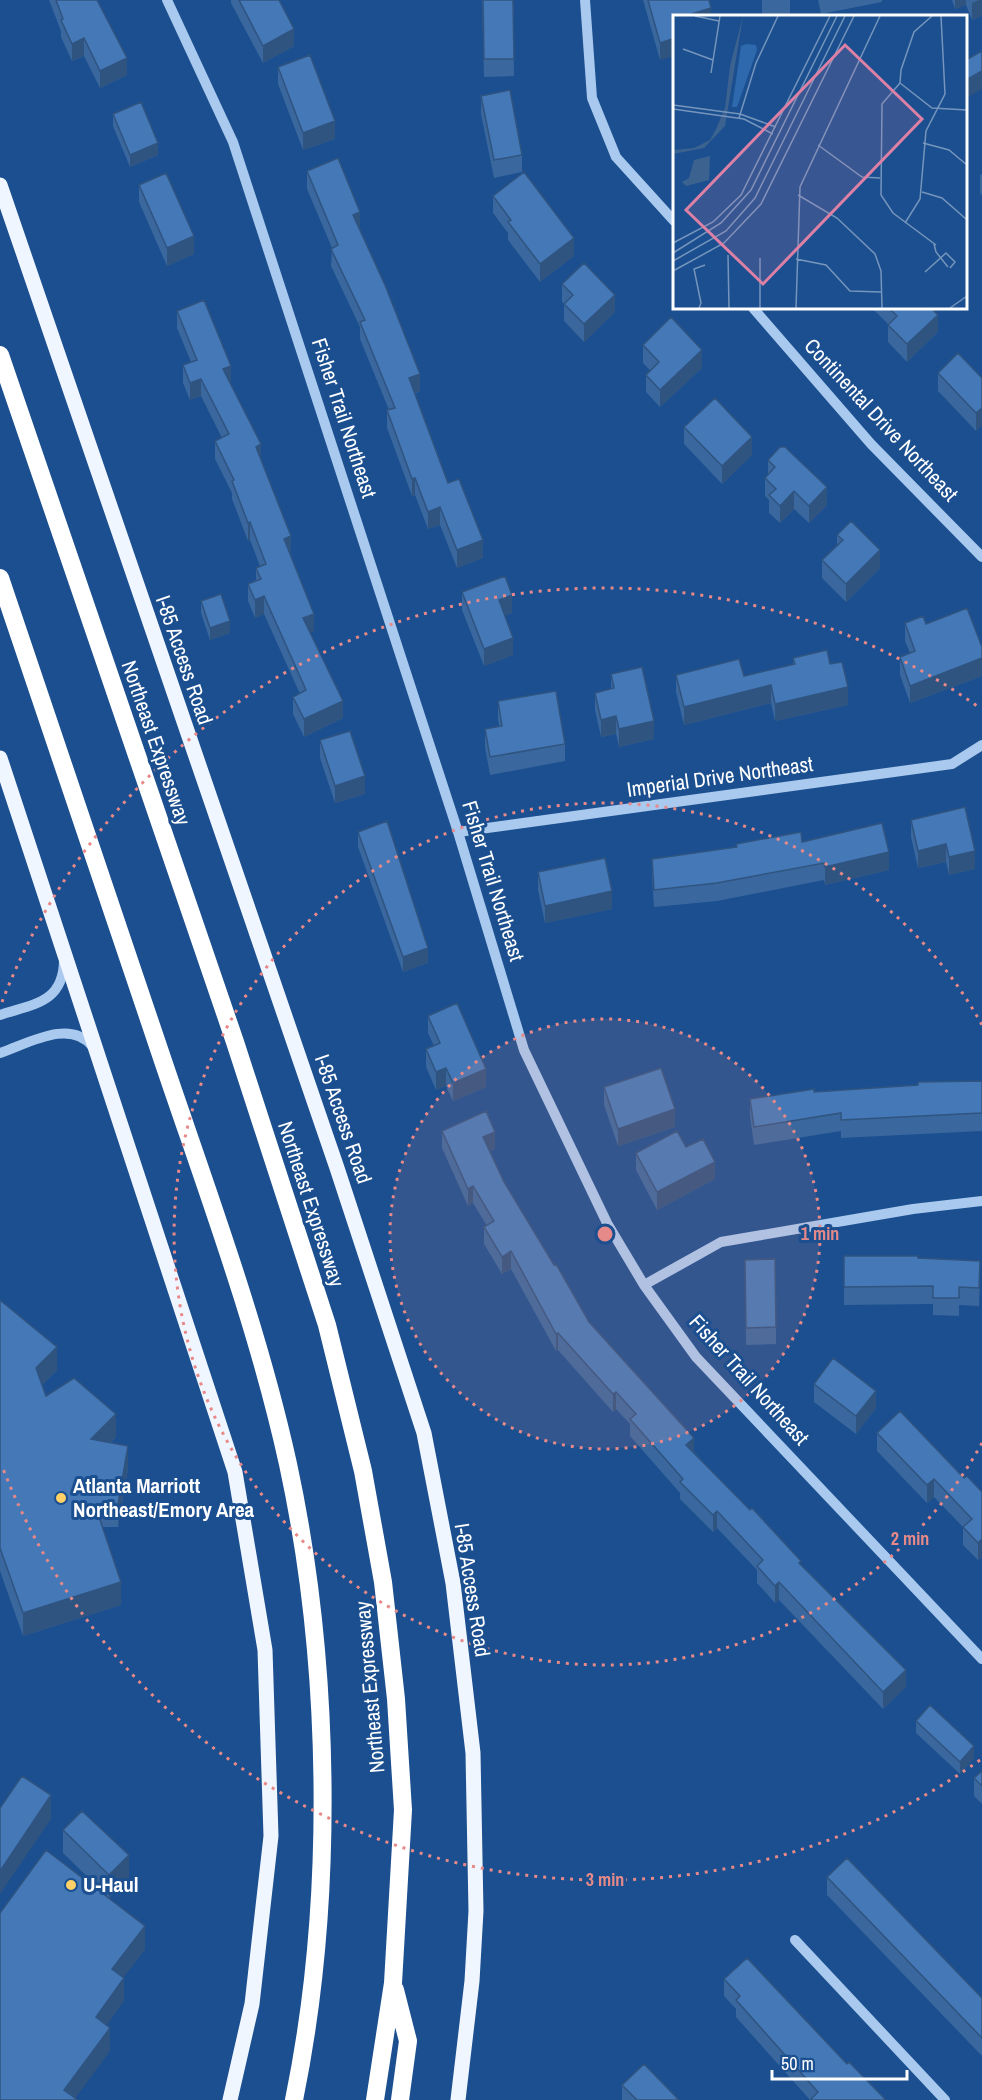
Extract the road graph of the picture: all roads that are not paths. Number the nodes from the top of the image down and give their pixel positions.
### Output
1 (167, 0) edge
2 (585, 0) edge
3 (0, 185) edge
4 (673, 219) edge
5 (754, 309) edge
6 (0, 355) edge
7 (982, 557) edge
8 (0, 578) edge
9 (982, 745) edge
10 (0, 758) edge
11 (458, 832) junction
12 (64, 955) junction
13 (0, 1016) edge
14 (96, 1051) junction
15 (0, 1053) edge
16 (982, 1201) edge
17 (644, 1285) junction
18 (982, 1659) edge
19 (795, 1940) dead end
20 (393, 1983) junction
21 (300, 2071) junction
22 (230, 2100) edge
23 (285, 2100) edge
24 (294, 2100) edge
25 (375, 2100) edge
26 (400, 2100) edge
27 (458, 2100) edge
28 (945, 2100) edge

1 - 11 street, Fisher Trail Northeast
2 - 4 street
3 - 27 main road, I-85 Access Road
5 - 7 street, Continental Drive Northeast
6 - 20 highway, Northeast Expressway
8 - 21 highway
9 - 11 street, Imperial Drive Northeast
10 - 12 main road
11 - 17 street, Fisher Trail Northeast
12 - 13 street
12 - 14 main road
14 - 15 street
14 - 22 main road
16 - 17 street
17 - 18 street, Fisher Trail Northeast
19 - 28 street
20 - 25 highway, Northeast Expressway
20 - 26 highway
21 - 23 highway
21 - 24 highway

